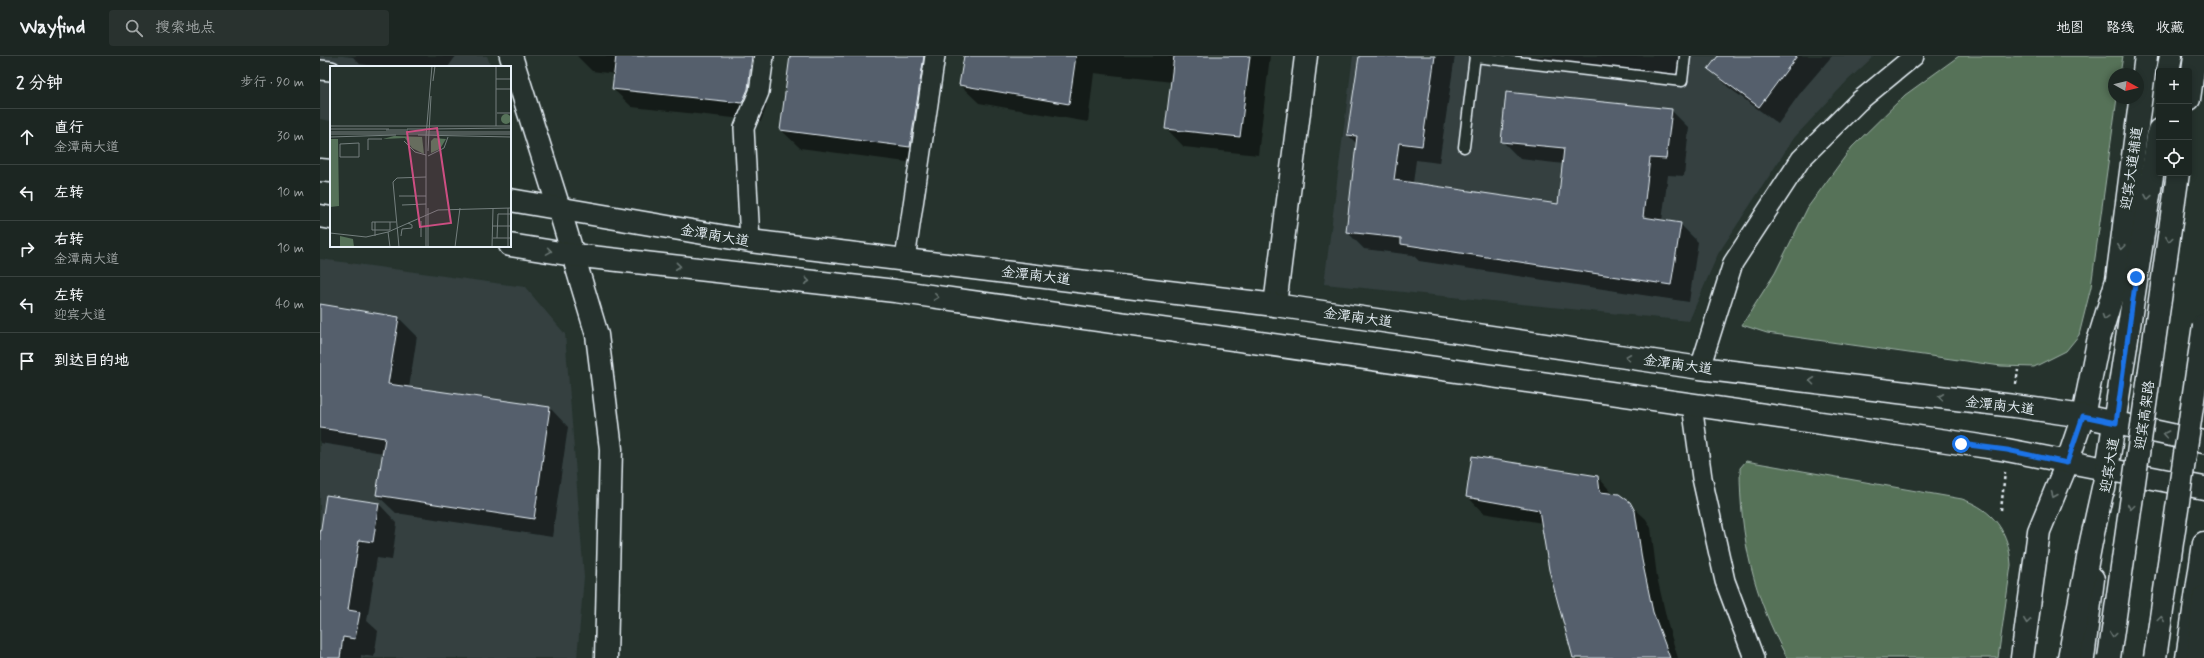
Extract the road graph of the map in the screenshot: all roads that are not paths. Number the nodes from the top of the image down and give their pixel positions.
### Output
1 (511, 56) edge
2 (764, 56) edge
3 (935, 56) edge
4 (1306, 56) edge
5 (1475, 56) edge
6 (1685, 56) edge
7 (1914, 56) edge
8 (2146, 56) edge
9 (2171, 56) edge
10 (2195, 56) edge
11 (2169, 68) edge
12 (320, 70) edge
13 (330, 71) edge
14 (2192, 78) edge
15 (2157, 140) edge
16 (1464, 147) dead end
17 (320, 170) edge
18 (330, 171) edge
19 (2178, 176) edge
20 (511, 200) edge
21 (559, 208) junction
22 (320, 216) edge
23 (330, 218) edge
24 (750, 241) junction
25 (511, 245) edge
26 (573, 255) junction
27 (905, 259) junction
28 (1275, 304) junction
29 (2204, 326) edge
30 (1700, 368) junction
31 (1692, 405) junction
32 (2083, 416) junction
33 (2116, 423) junction
34 (2204, 442) edge
35 (2067, 463) junction
36 (2107, 470) junction
37 (2204, 488) edge
38 (2204, 543) edge
39 (2204, 597) edge
40 (606, 658) edge
41 (1754, 658) edge
42 (2022, 658) edge
43 (2070, 658) edge
44 (2084, 658) edge
45 (2109, 658) edge
46 (2155, 658) edge
47 (2187, 658) edge
48 (2198, 658) edge

1 - 21 main road
2 - 24 street
3 - 27 street
4 - 28 main road
5 - 6 lane
5 - 16 lane
7 - 30 street
8 -> 32 main road, 迎宾大道辅道
9 - 11 main road
10 - 14 main road
12 - 13 street
15 -> 33 main road, 迎宾大道
17 - 18 main road
19 -> 45 main road, 迎宾高架路, bridge
20 - 21 main road, 金潭南大道
21 - 24 main road, 金潭南大道
21 - 26 main road
22 - 23 main road
24 - 27 main road, 金潭南大道
25 -> 26 main road
26 -> 31 main road
26 - 40 main road
27 - 28 main road, 金潭南大道
30 -> 28 main road, 金潭南大道
46 -> 29 main road, bridge
32 -> 30 main road, 金潭南大道
31 - 35 main road
31 - 41 street
32 - 33 main road, 金潭南大道
32 - 35 main road, 迎宾大道辅道
34 -> 33 main road, 金潭南大道
33 - 36 main road, 迎宾大道
35 - 36 main road
35 -> 42 main road, 迎宾大道辅道
36 - 37 main road
36 - 43 main road
36 - 44 main road, 迎宾大道
38 - 47 main road
39 - 48 main road

